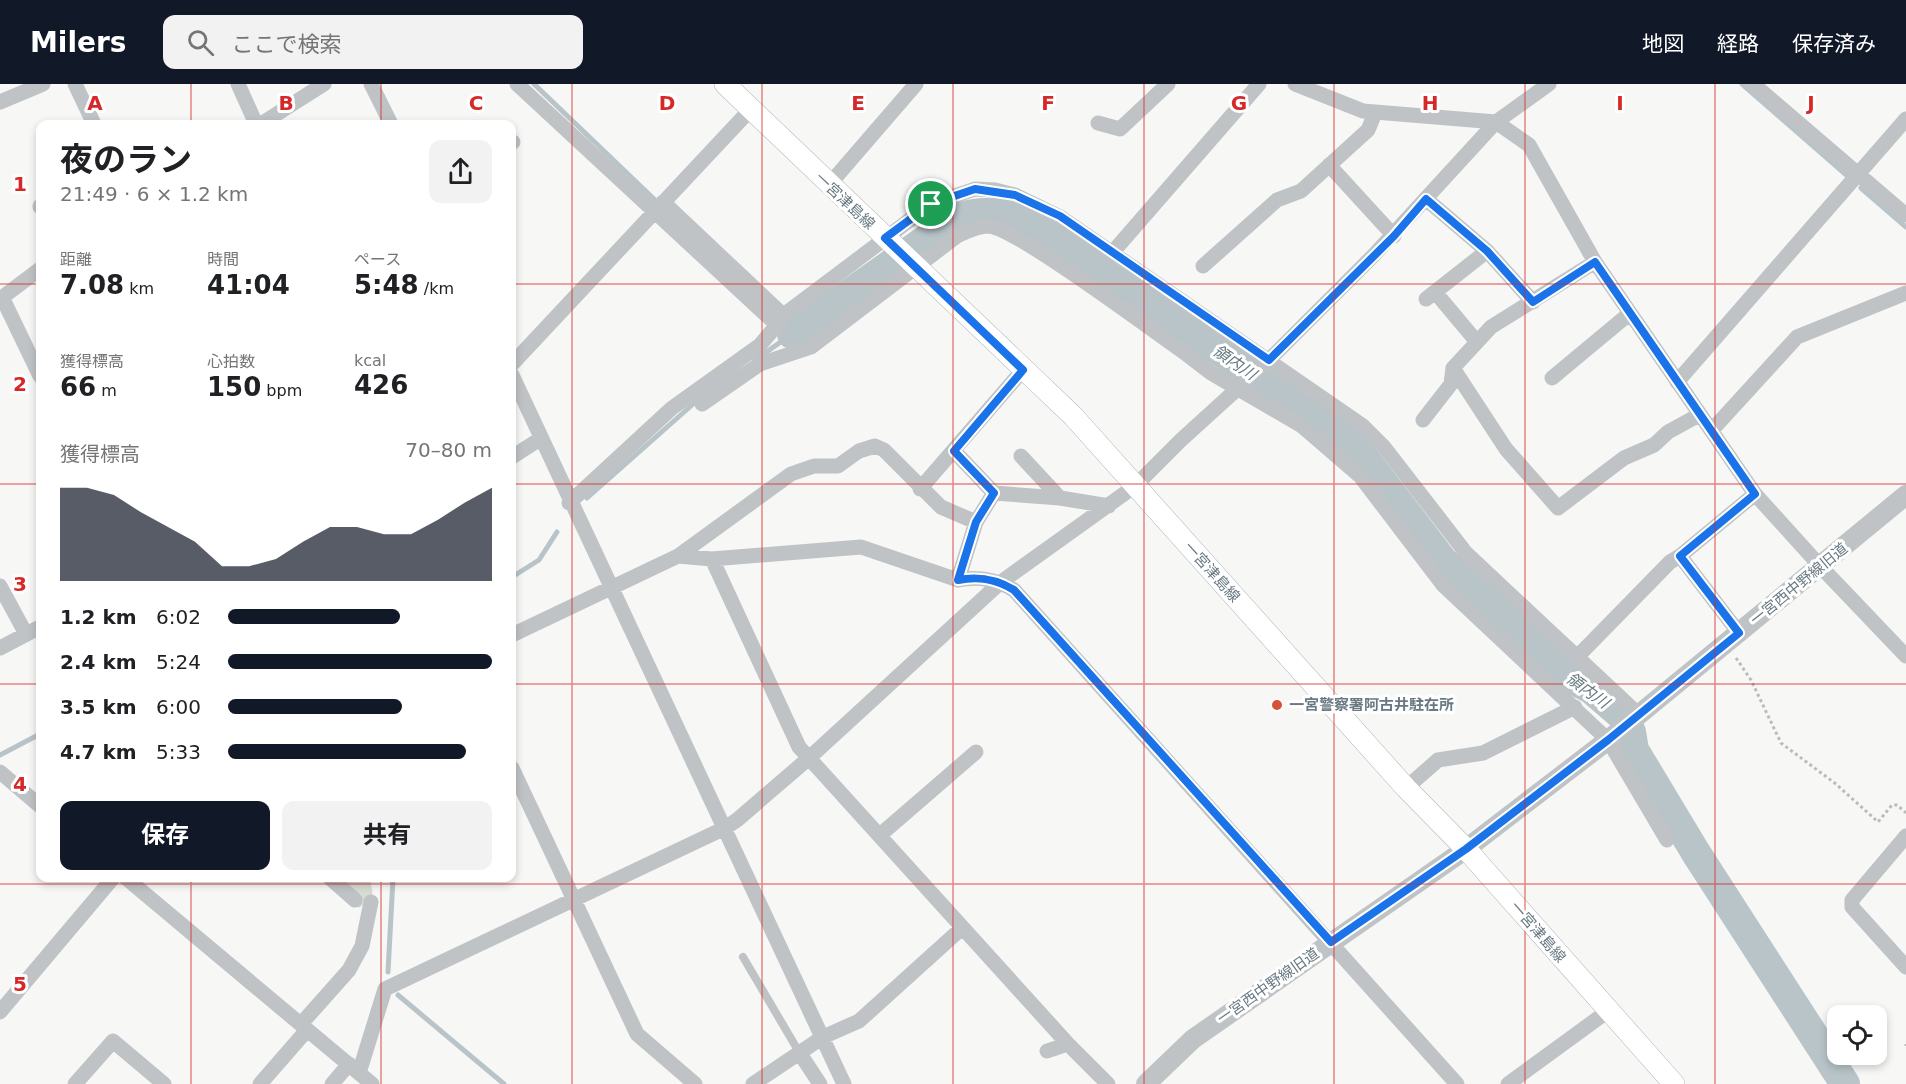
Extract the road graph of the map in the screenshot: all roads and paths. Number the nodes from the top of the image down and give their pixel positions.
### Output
1 (43, 84) edge
2 (75, 84) edge
3 (238, 84) edge
4 (324, 84) edge
5 (371, 84) edge
6 (517, 84) edge
7 (725, 84) edge
8 (916, 84) edge
9 (1168, 84) edge
10 (1259, 84) edge
11 (1295, 84) edge
12 (1549, 84) edge
13 (1753, 84) edge
14 (0, 102) edge
15 (750, 110) junction
16 (1375, 113) junction
17 (1906, 119) edge
18 (92, 120) edge
19 (254, 120) edge
20 (278, 120) edge
21 (389, 120) edge
22 (1496, 122) junction
23 (1098, 123) dead end
24 (1329, 165) junction
25 (1859, 173) junction
26 (828, 186) junction
27 (1426, 199) junction
28 (658, 207) junction
29 (1906, 215) edge
30 (1394, 236) junction
31 (885, 238) junction
32 (1487, 251) junction
33 (1112, 252) junction
34 (1595, 262) junction
35 (1203, 266) dead end
36 (916, 268) junction
37 (36, 272) edge
38 (1906, 293) edge
39 (1, 298) edge
40 (1533, 302) junction
41 (1629, 314) junction
42 (781, 321) junction
43 (1477, 342) junction
44 (516, 360) edge
45 (1269, 360) junction
46 (36, 368) edge
47 (1453, 368) junction
48 (1023, 370) junction
49 (1552, 378) dead end
50 (1677, 382) junction
51 (516, 384) edge
52 (1238, 388) junction
53 (702, 404) dead end
54 (1699, 415) junction
55 (1423, 420) dead end
56 (1712, 430) junction
57 (540, 439) junction
58 (954, 451) junction
59 (516, 454) edge
60 (1021, 456) dead end
61 (1135, 486) junction
62 (920, 489) junction
63 (994, 493) junction
64 (1755, 494) junction
65 (1906, 495) edge
66 (1060, 498) junction
67 (569, 503) junction
68 (1109, 506) junction
69 (976, 522) junction
70 (678, 556) junction
71 (1680, 556) junction
72 (712, 559) junction
73 (1821, 567) junction
74 (958, 580) junction
75 (1000, 582) junction
76 (0, 586) edge
77 (610, 588) junction
78 (36, 629) edge
79 (516, 633) edge
80 (26, 634) junction
81 (1733, 639) junction
82 (0, 648) edge
83 (1906, 656) edge
84 (1577, 657) junction
85 (1575, 707) junction
86 (1638, 714) junction
87 (1608, 740) junction
88 (976, 752) dead end
89 (809, 758) junction
90 (0, 772) edge
91 (516, 777) edge
92 (1406, 788) junction
93 (36, 803) edge
94 (1906, 813) edge
95 (725, 828) junction
96 (880, 835) junction
97 (1906, 836) edge
98 (1667, 840) dead end
99 (1466, 849) junction
100 (110, 882) edge
101 (131, 882) edge
102 (335, 882) edge
103 (355, 900) dead end
104 (574, 900) junction
105 (371, 902) dead end
106 (962, 928) junction
107 (1331, 942) junction
108 (743, 957) dead end
109 (1906, 967) edge
110 (1608, 1011) junction
111 (0, 1012) edge
112 (304, 1027) junction
113 (823, 1037) junction
114 (1068, 1044) junction
115 (799, 1052) junction
116 (1047, 1052) dead end
117 (354, 1068) junction
118 (75, 1084) edge
119 (164, 1084) edge
120 (260, 1084) edge
121 (333, 1084) edge
122 (372, 1084) edge
123 (695, 1084) edge
124 (753, 1084) edge
125 (820, 1084) edge
126 (844, 1084) edge
127 (1108, 1084) edge
128 (1146, 1084) edge
129 (1457, 1084) edge
130 (1508, 1084) edge
131 (1674, 1084) edge

1 - 14 street
2 - 18 street
3 - 19 street
4 - 20 street
5 - 21 street
6 - 28 street
7 - 15 main road, 一宮津島線
8 - 26 street
9 - 23 street
10 - 33 street
11 - 16 street
12 - 22 street
13 - 25 street
15 - 26 main road, 一宮津島線
15 - 28 street
16 - 22 street
16 - 24 street
17 - 25 street
22 - 27 street
22 - 34 street
24 - 30 street
24 - 35 street
25 - 29 street
25 - 50 street
26 - 31 main road, 一宮津島線
27 - 30 street
27 - 32 street
28 - 42 street
28 - 44 street
30 - 45 street
31 - 33 street
31 - 36 main road, 一宮津島線
31 - 42 street
32 - 40 street
32 - 43 street
33 - 45 street
34 - 40 street
34 - 41 street
36 - 48 main road, 一宮津島線
36 - 52 street
36 - 53 street
37 - 39 street
38 - 56 street
39 - 46 street
40 - 43 street
41 - 49 street
41 - 50 street
42 - 67 street
43 - 47 street
45 - 52 street
45 - 84 street
47 - 54 street
47 - 55 street
48 - 58 street
48 - 61 main road, 一宮津島線
50 - 54 street
51 - 57 street
52 - 61 street
52 - 85 street
54 - 56 street
56 - 64 street
57 - 59 street
57 - 67 street
58 - 62 street
58 - 63 street
60 - 66 street
61 - 68 street
61 - 92 main road, 一宮津島線
62 - 69 street
62 - 70 street
63 - 66 street
63 - 69 street
64 - 71 street
64 - 73 street
65 - 73 street, 一宮西中野線旧道
66 - 68 street
67 - 77 street
68 - 75 street
69 - 74 street
70 - 72 street
70 - 77 street
71 - 81 street
71 - 84 street
72 - 74 street
72 - 89 street
73 - 81 street, 一宮西中野線旧道
73 - 83 street
74 - 75 street
75 - 89 street
75 - 107 street
76 - 80 street
77 - 79 street
77 - 95 street
78 - 80 street
80 - 82 street
81 - 86 street, 一宮西中野線旧道
81 - 94 path
84 - 86 street
85 - 87 street
85 - 92 street
86 - 87 street, 一宮西中野線旧道
87 - 98 street
87 - 99 street, 一宮西中野線旧道
88 - 96 street
89 - 95 street
89 - 96 street
90 - 93 street
91 - 104 street
92 - 99 main road, 一宮津島線
95 - 104 street
95 - 113 street
96 - 106 street
97 - 109 street
99 - 107 street, 一宮西中野線旧道
99 - 110 main road, 一宮津島線
100 - 111 street
101 - 112 street
102 - 103 street
104 - 117 street
104 - 123 street
105 - 112 street
106 - 113 street
106 - 114 street
107 - 128 street, 一宮西中野線旧道
107 - 129 street
108 - 115 lane
110 - 130 street
110 - 131 main road, 一宮津島線
112 - 117 street
112 - 120 street
113 - 115 street
113 - 126 street
114 - 116 street
114 - 127 street
115 - 124 street
115 - 125 street
117 - 121 street
117 - 122 street
118 - 119 street

